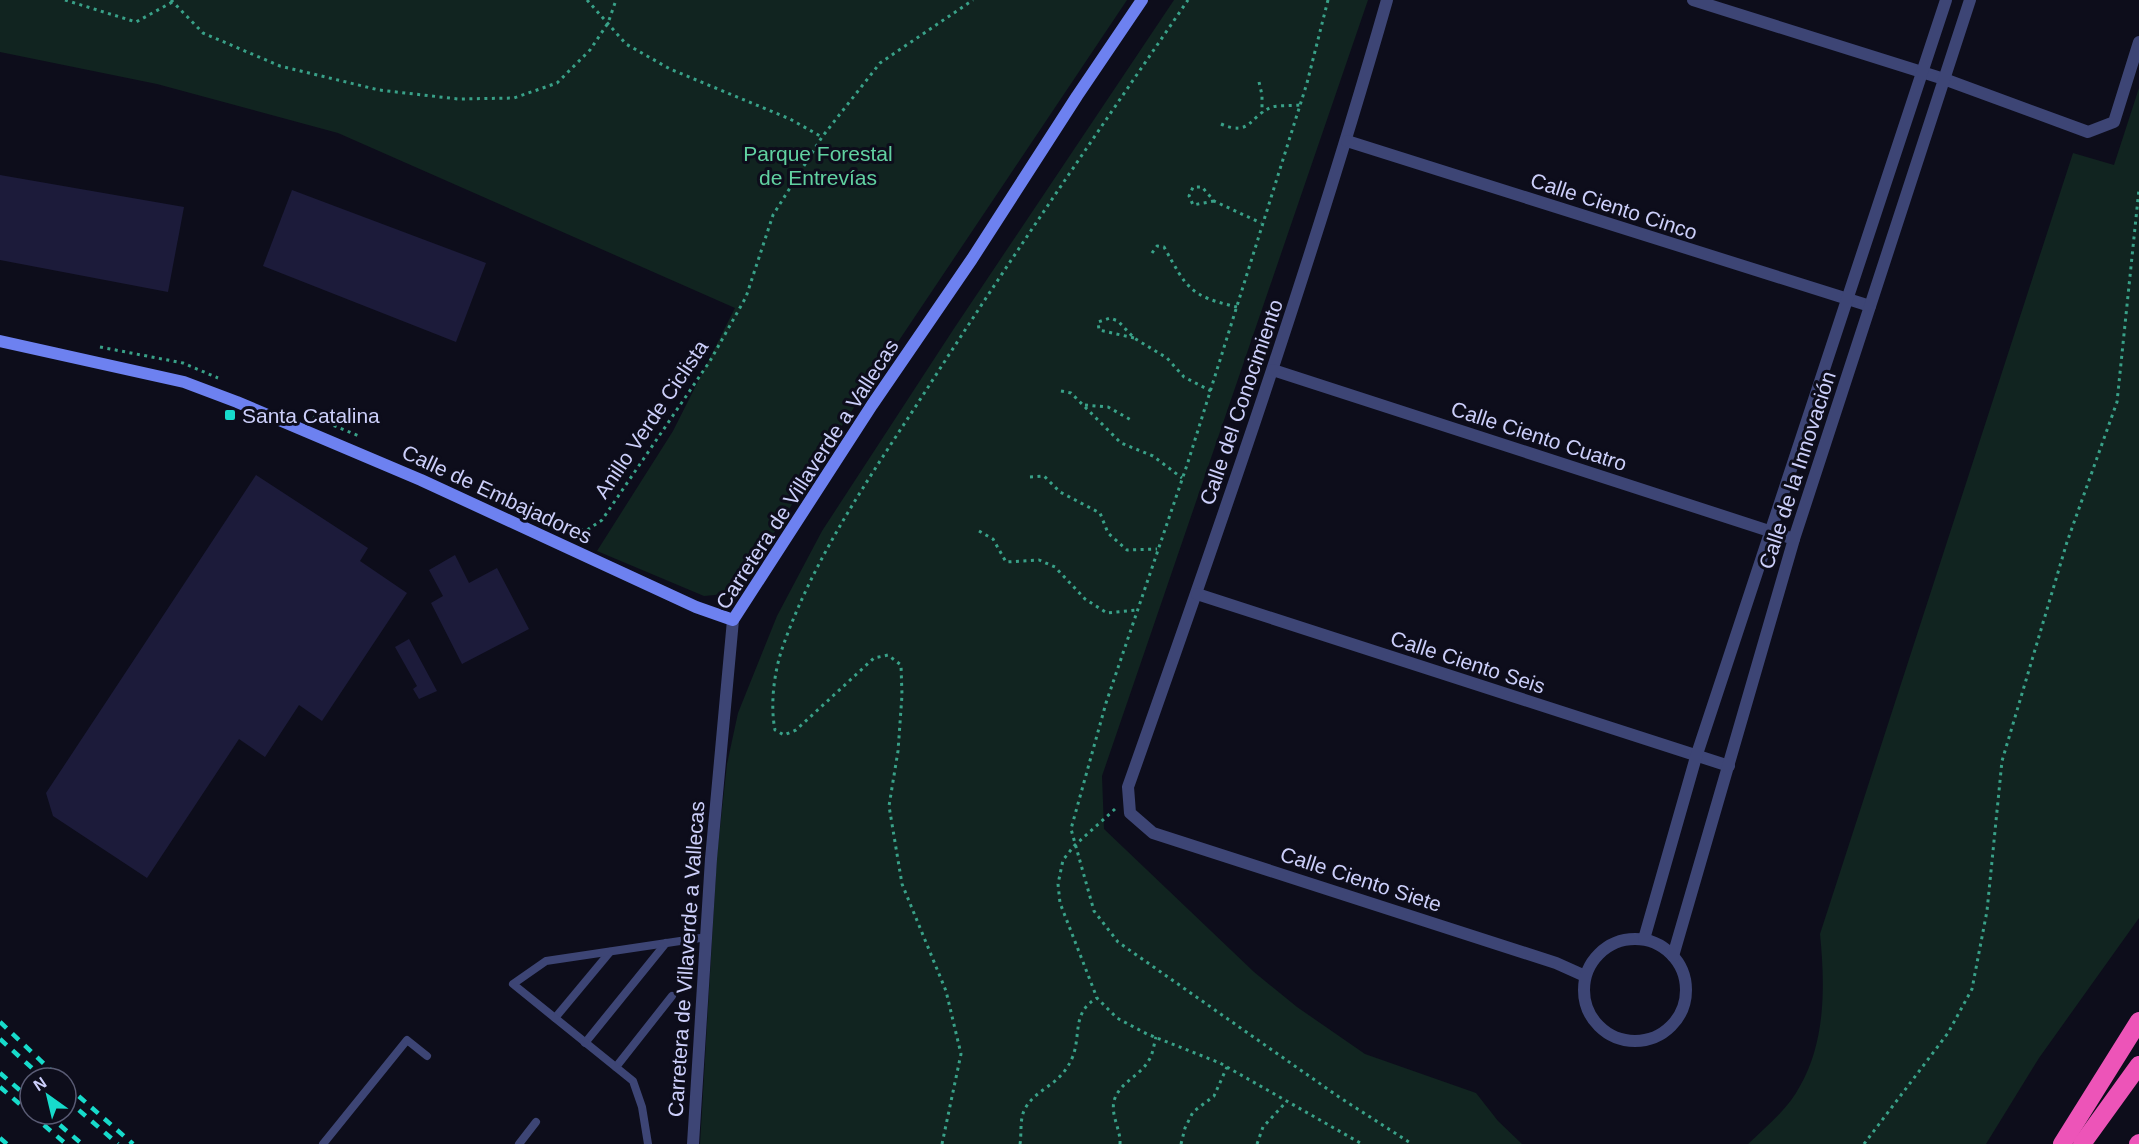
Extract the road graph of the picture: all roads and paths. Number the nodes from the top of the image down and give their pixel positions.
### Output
1 (64, 0) edge
2 (173, 0) edge
3 (587, 0) edge
4 (616, 0) edge
5 (973, 0) edge
6 (1142, 0) edge
7 (1188, 0) edge
8 (1328, 0) edge
9 (1387, 0) edge
10 (1693, 0) edge
11 (1946, 0) edge
12 (1970, 0) edge
13 (608, 23) junction
14 (2139, 42) edge
15 (1922, 73) junction
16 (1944, 80) junction
17 (1259, 82) dead end
18 (1300, 105) junction
19 (1262, 113) junction
20 (1221, 124) dead end
21 (822, 137) junction
22 (1347, 141) junction
23 (2139, 189) edge
24 (1214, 201) junction
25 (1261, 223) junction
26 (1152, 253) dead end
27 (1848, 300) junction
28 (1870, 306) junction
29 (1237, 307) junction
30 (1134, 338) junction
31 (0, 341) edge
32 (91, 345) dead end
33 (1273, 370) junction
34 (226, 381) dead end
35 (1211, 390) junction
36 (1061, 391) dead end
37 (1083, 405) junction
38 (311, 416) dead end
39 (1131, 420) dead end
40 (365, 439) dead end
41 (1030, 477) dead end
42 (1182, 478) junction
43 (556, 525) dead end
44 (979, 531) dead end
45 (1772, 532) junction
46 (1794, 539) junction
47 (1157, 549) junction
48 (1197, 594) junction
49 (1137, 610) junction
50 (733, 620) junction
51 (1696, 757) junction
52 (1729, 766) junction
53 (1130, 807) junction
54 (1074, 846) junction
55 (707, 937) junction
56 (1644, 939) junction
57 (666, 943) junction
58 (610, 952) junction
59 (1673, 956) junction
60 (1586, 976) junction
61 (672, 996) dead end
62 (1097, 998) junction
63 (555, 1018) junction
64 (2139, 1021) edge
65 (1156, 1037) junction
66 (585, 1043) junction
67 (427, 1056) dead end
68 (2139, 1065) edge
69 (616, 1067) junction
70 (1227, 1067) junction
71 (1286, 1102) junction
72 (536, 1122) dead end
73 (323, 1144) edge
74 (519, 1144) edge
75 (648, 1144) edge
76 (693, 1144) edge
77 (942, 1144) edge
78 (1020, 1144) edge
79 (1120, 1144) edge
80 (1181, 1144) edge
81 (1257, 1144) edge
82 (1362, 1144) edge
83 (1412, 1144) edge
84 (1864, 1144) edge
85 (2062, 1144) edge
86 (2082, 1144) edge

1 - 2 path
2 - 13 path
3 - 13 path
4 - 13 path
5 - 21 path, Anillo Verde Ciclista
6 - 50 main road, Carretera de Villaverde a Vallecas
7 - 77 path
8 - 18 path
9 - 22 street, Calle del Conocimiento
10 - 15 street
11 - 15 street, Calle de la Innovación
12 - 16 street, Calle de la Innovación
13 - 21 path
14 - 16 street
15 - 16 street
15 - 27 street, Calle de la Innovación
16 - 28 street, Calle de la Innovación
17 - 19 path
18 - 19 path
18 - 25 path
19 - 20 path
21 - 43 path, Anillo Verde Ciclista
22 - 27 street, Calle Ciento Cinco
22 - 33 street, Calle del Conocimiento
23 - 84 path
24 - 24 path
24 - 25 path
25 - 29 path
26 - 29 path
27 - 28 street, Calle Ciento Cinco
27 - 45 street, Calle de la Innovación
28 - 46 street, Calle de la Innovación
29 - 35 path
30 - 30 path
30 - 35 path
31 - 50 main road, Calle de Embajadores
32 - 34 path
33 - 45 street, Calle Ciento Cuatro
33 - 48 street, Calle del Conocimiento
35 - 42 path
36 - 37 path
37 - 39 path
37 - 42 path
38 - 40 path
41 - 47 path
42 - 47 path
44 - 49 path
45 - 46 street, Calle Ciento Cuatro
45 - 51 street, Calle de la Innovación
46 - 52 street, Calle de la Innovación
47 - 49 path
48 - 51 street, Calle Ciento Seis
48 - 53 street, Calle del Conocimiento
49 - 54 path
50 - 55 street, Carretera de Villaverde a Vallecas
51 - 52 street, Calle Ciento Seis
51 - 56 street, Calle de la Innovación
52 - 59 street, Calle de la Innovación
53 - 54 path
53 - 60 street, Calle Ciento Siete
54 - 62 path
54 - 83 path
55 - 57 lane
55 - 76 street, Carretera de Villaverde a Vallecas
56 - 59 street
56 - 60 street
57 - 58 lane
57 - 66 lane
58 - 63 lane
58 - 63 lane
59 - 60 street
61 - 69 lane
62 - 65 path
62 - 78 path
63 - 66 lane
64 - 85 highway
65 - 70 path
65 - 79 path
66 - 69 lane
67 - 73 lane
68 - 86 highway
69 - 75 lane
70 - 71 path
70 - 80 path
71 - 81 path
71 - 82 path
72 - 74 lane

